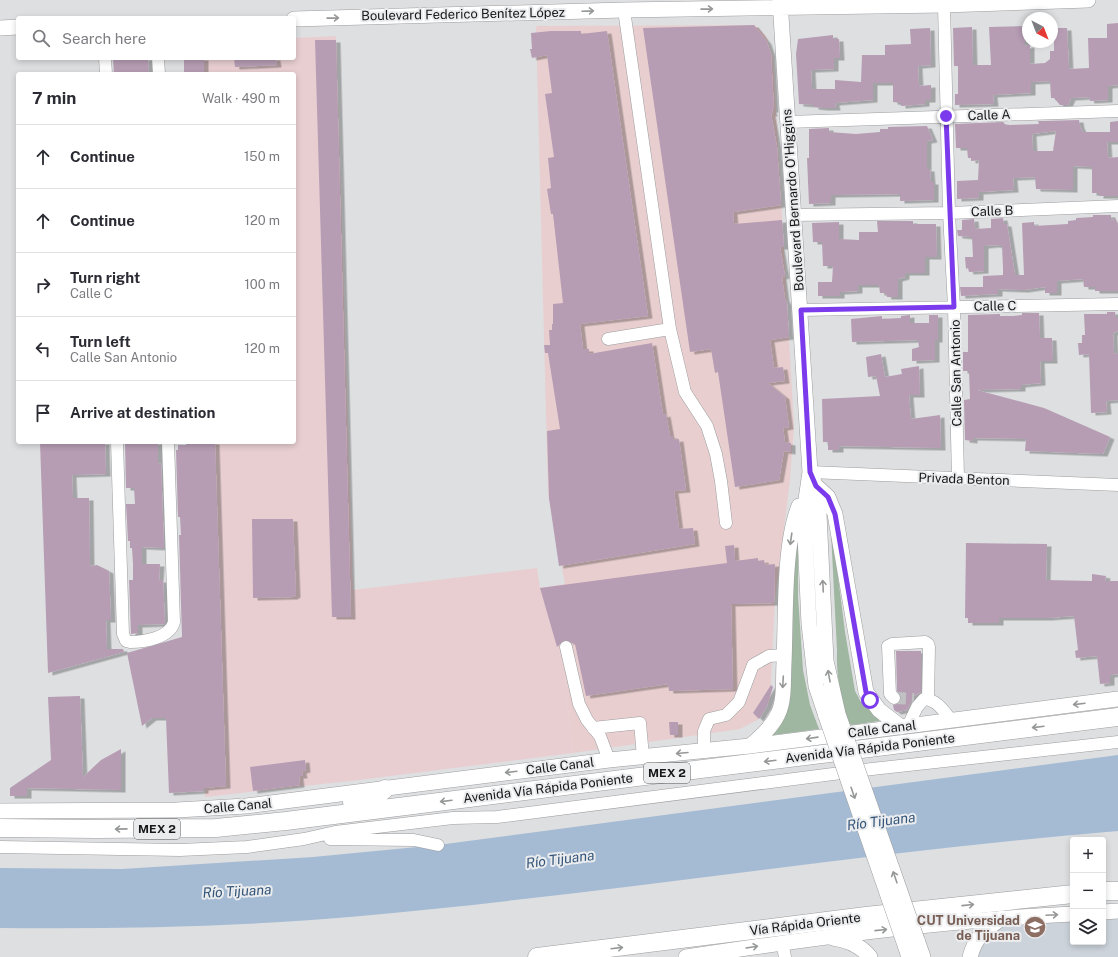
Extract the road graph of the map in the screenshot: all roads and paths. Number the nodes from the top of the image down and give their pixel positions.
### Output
1 (1088, 0) edge
2 (781, 4) edge
3 (944, 5) junction
4 (624, 10) junction
5 (296, 18) edge
6 (16, 27) edge
7 (0, 28) edge
8 (105, 60) edge
9 (158, 60) edge
10 (106, 72) edge
11 (159, 72) edge
12 (1118, 111) edge
13 (946, 116) junction
14 (788, 122) junction
15 (1118, 206) edge
16 (949, 213) junction
17 (794, 215) junction
18 (1118, 304) edge
19 (954, 307) junction
20 (801, 310) junction
21 (670, 329) junction
22 (608, 339) dead end
23 (117, 444) edge
24 (168, 444) edge
25 (810, 472) junction
26 (958, 478) junction
27 (1118, 485) edge
28 (811, 487) junction
29 (726, 523) dead end
30 (566, 647) dead end
31 (784, 656) junction
32 (894, 698) dead end
33 (922, 699) junction
34 (1118, 699) edge
35 (1118, 717) edge
36 (951, 720) junction
37 (904, 726) junction
38 (593, 728) junction
39 (1118, 742) edge
40 (750, 746) junction
41 (704, 751) junction
42 (643, 757) junction
43 (609, 760) junction
44 (385, 789) junction
45 (0, 810) edge
46 (0, 818) edge
47 (0, 828) edge
48 (216, 828) junction
49 (97, 830) junction
50 (304, 839) junction
51 (438, 845) dead end
52 (0, 847) edge
53 (1106, 891) edge
54 (1118, 891) edge
55 (1070, 894) edge
56 (1118, 911) edge
57 (1106, 912) edge
58 (1070, 914) edge
59 (1003, 917) junction
60 (822, 937) junction
61 (910, 947) edge
62 (783, 950) edge
63 (537, 957) edge
64 (686, 957) edge
65 (870, 957) edge
66 (923, 957) edge
67 (970, 957) edge

1 - 3 main road, Boulevard Federico Benítez López
2 - 3 main road, Boulevard Federico Benítez López
4 -> 2 main road, Boulevard Federico Benítez López
2 - 14 main road, Boulevard Bernardo O'Higgins
3 - 13 street, Calle San Antonio
5 -> 4 main road, Boulevard Federico Benítez López
4 - 21 street
6 - 7 main road
8 - 10 street
9 - 11 street
12 - 13 street, Calle A
13 - 14 street, Calle A
13 - 16 street, Calle San Antonio
14 - 17 main road, Boulevard Bernardo O'Higgins
15 - 16 street, Calle B
16 - 17 street, Calle B
16 - 19 street, Calle San Antonio
17 - 20 main road, Boulevard Bernardo O'Higgins
18 - 19 street, Calle C
19 - 20 street, Calle C
19 - 26 street, Calle San Antonio
20 - 25 main road, Boulevard Bernardo O'Higgins
21 - 22 street
21 - 29 street
23 - 24 street
25 - 26 street, Privada Benton
25 - 28 main road, Boulevard Bernardo O'Higgins
26 - 27 street, Privada Benton
28 -> 31 main road
28 - 37 main road
28 - 61 main road, Boulevard Bernardo O'Higgins, bridge
30 - 38 street
31 -> 40 main road
31 - 41 street
32 - 33 street
33 - 36 street
33 - 37 street
34 -> 36 main road, Calle Canal
35 -> 48 highway, Avenida Vía Rápida Poniente / MEX 2
36 - 37 main road, Calle Canal
37 -> 40 main road, Calle Canal
38 - 42 street
38 - 43 street
39 - 50 street
40 - 41 main road, Calle Canal
41 -> 42 main road, Calle Canal
42 - 43 main road, Calle Canal
43 -> 44 main road, Calle Canal
44 - 45 main road, Calle Canal
44 - 48 highway
46 - 49 highway
47 - 49 highway, Avenida Vía Rápida Poniente / MEX 2
48 -> 49 highway, Avenida Vía Rápida Poniente / MEX 2
50 - 51 street
50 - 52 street
53 - 54 highway
63 -> 55 highway, Vía Rápida Oriente
56 - 57 main road
59 -> 58 main road
60 -> 59 main road
59 - 67 main road
60 - 62 main road
60 - 65 main road
61 - 66 main road, Boulevard Bernardo O'Higgins
64 -> 62 main road

